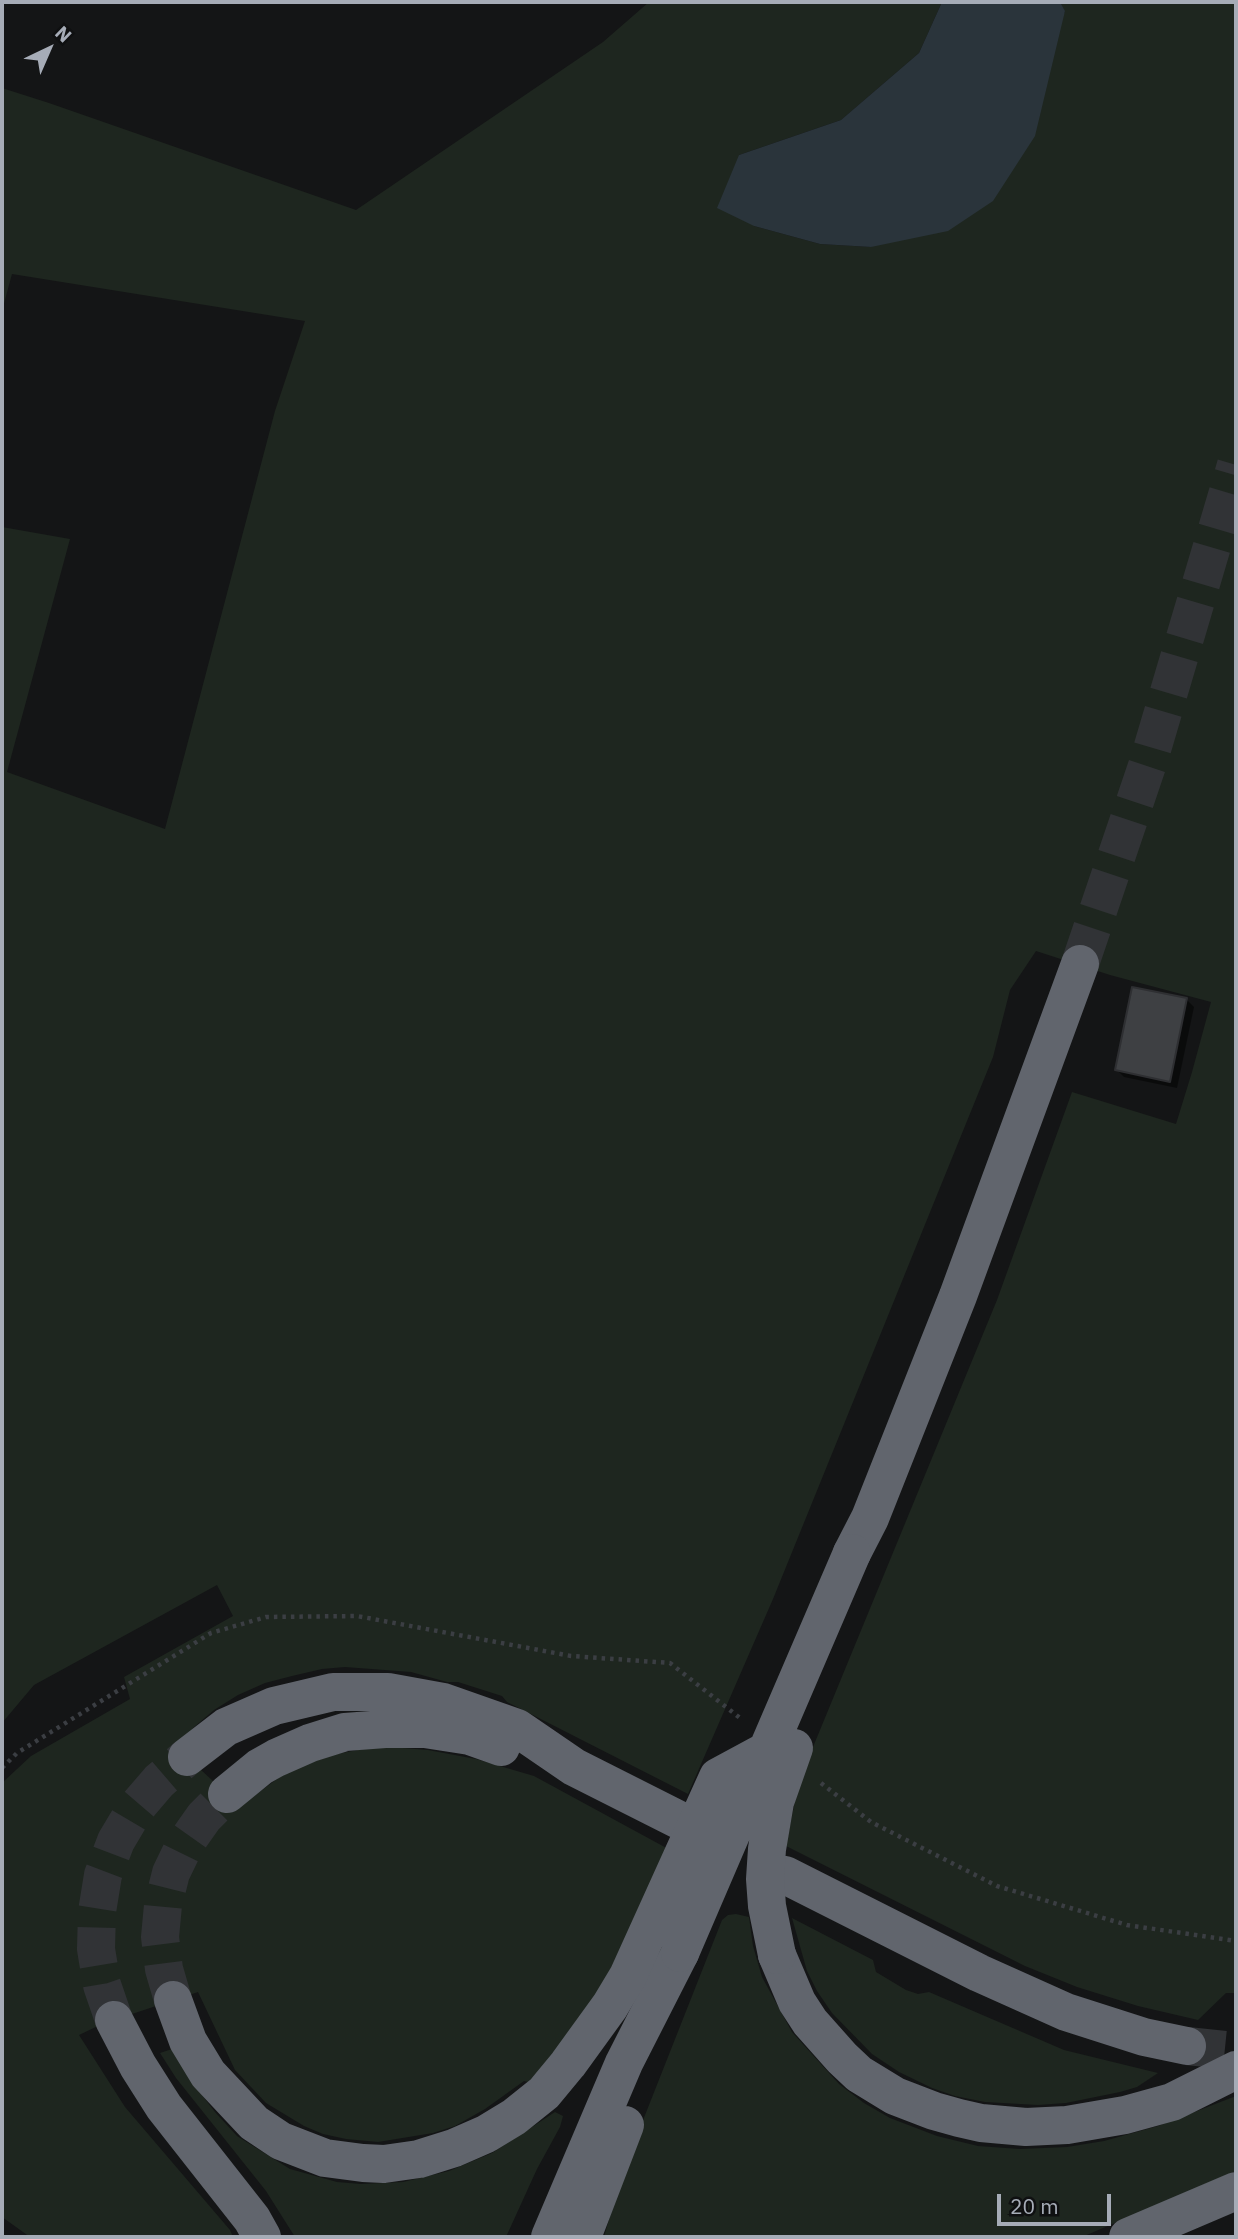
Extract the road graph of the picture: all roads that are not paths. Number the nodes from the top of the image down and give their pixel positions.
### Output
1 (1080, 964) tunnel mouth
2 (852, 1553) junction
3 (768, 1750) junction
4 (187, 1757) tunnel mouth
5 (574, 1767) junction
6 (227, 1794) tunnel mouth
7 (683, 1822) dead end
8 (785, 1875) dead end
9 (680, 1953) junction
10 (173, 2000) tunnel mouth
11 (114, 2020) tunnel mouth
12 (1187, 2046) tunnel mouth
13 (1236, 2070) edge
14 (1236, 2191) edge
15 (262, 2237) edge
16 (550, 2237) edge
17 (582, 2237) edge
18 (1128, 2237) edge

1 - 2 highway
2 - 3 highway, bridge
2 - 13 highway, bridge
3 - 9 highway, bridge
3 - 10 highway, bridge
4 - 5 highway
5 - 6 highway
5 - 7 highway
8 - 12 highway
9 - 16 highway
9 - 17 highway
11 - 15 highway
14 - 18 highway

